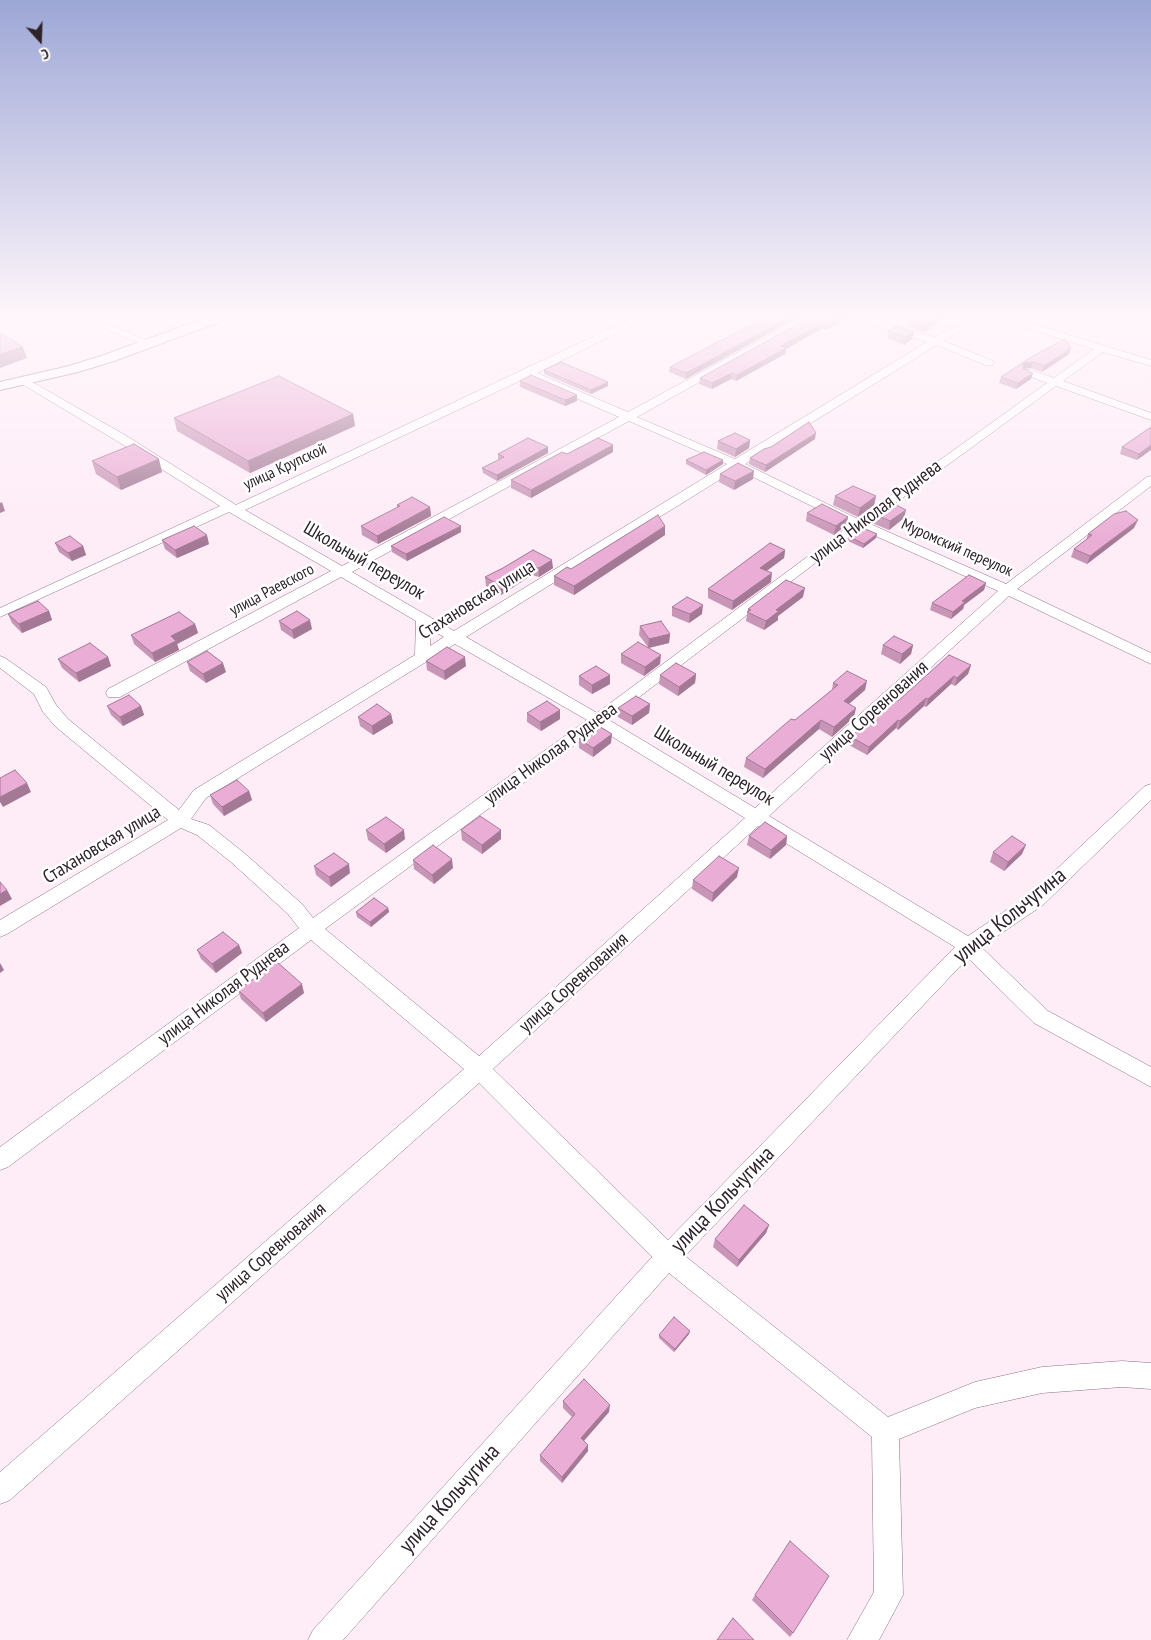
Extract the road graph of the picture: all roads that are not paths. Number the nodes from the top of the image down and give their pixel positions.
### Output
1 (40, 392) edge
2 (488, 392) edge
3 (570, 392) edge
4 (674, 392) edge
5 (854, 392) edge
6 (1040, 392) edge
7 (1082, 392) edge
8 (628, 417) junction
9 (1151, 417) edge
10 (736, 464) junction
11 (1151, 480) edge
12 (233, 508) junction
13 (859, 524) junction
14 (343, 571) junction
15 (1007, 590) junction
16 (0, 614) edge
17 (423, 618) junction
18 (456, 637) junction
19 (422, 658) junction
20 (1151, 660) edge
21 (0, 661) edge
22 (114, 693) dead end
23 (598, 720) junction
24 (1151, 790) edge
25 (758, 817) junction
26 (180, 821) junction
27 (311, 928) junction
28 (0, 929) edge
29 (968, 946) junction
30 (480, 1069) junction
31 (1151, 1078) edge
32 (0, 1160) edge
33 (668, 1257) junction
34 (1151, 1376) edge
35 (885, 1431) junction
36 (0, 1490) edge
37 (323, 1640) edge
38 (862, 1640) edge

1 - 12 street, Школьный переулок
2 - 12 street, улица Крупской
3 - 8 street, Муромский переулок
4 - 8 street, улица Раевского
5 - 10 street, Стахановская улица
6 - 13 street, улица Николая Руднева
7 - 9 street
8 - 10 street, Муромский переулок
8 - 14 street, улица Раевского
10 - 13 street, Муромский переулок
10 - 18 street, Стахановская улица
11 - 15 street, улица Соревнования
12 - 14 street, Школьный переулок
12 - 16 street, улица Крупской
13 - 15 street, Муромский переулок
13 - 23 street, улица Николая Руднева
14 - 17 street, Школьный переулок
14 - 22 street, улица Раевского
15 - 20 street, Муромский переулок
15 - 25 street, улица Соревнования
17 - 18 street, Школьный переулок
17 - 19 street
18 - 19 street, Стахановская улица
18 - 23 street, Школьный переулок
19 - 26 street, Стахановская улица
21 - 26 street
23 - 25 street, Школьный переулок
23 - 27 street, улица Николая Руднева
24 - 29 street, улица Кольчугина
25 - 29 street, Школьный переулок
25 - 30 street, улица Соревнования
26 - 27 street
26 - 28 street, Стахановская улица
27 - 30 street
27 - 32 street, улица Николая Руднева
29 - 31 street, Школьный переулок
29 - 33 street, улица Кольчугина
30 - 33 street
30 - 36 street, улица Соревнования
33 - 35 street
33 - 37 street, улица Кольчугина
34 - 35 street
35 - 38 street

